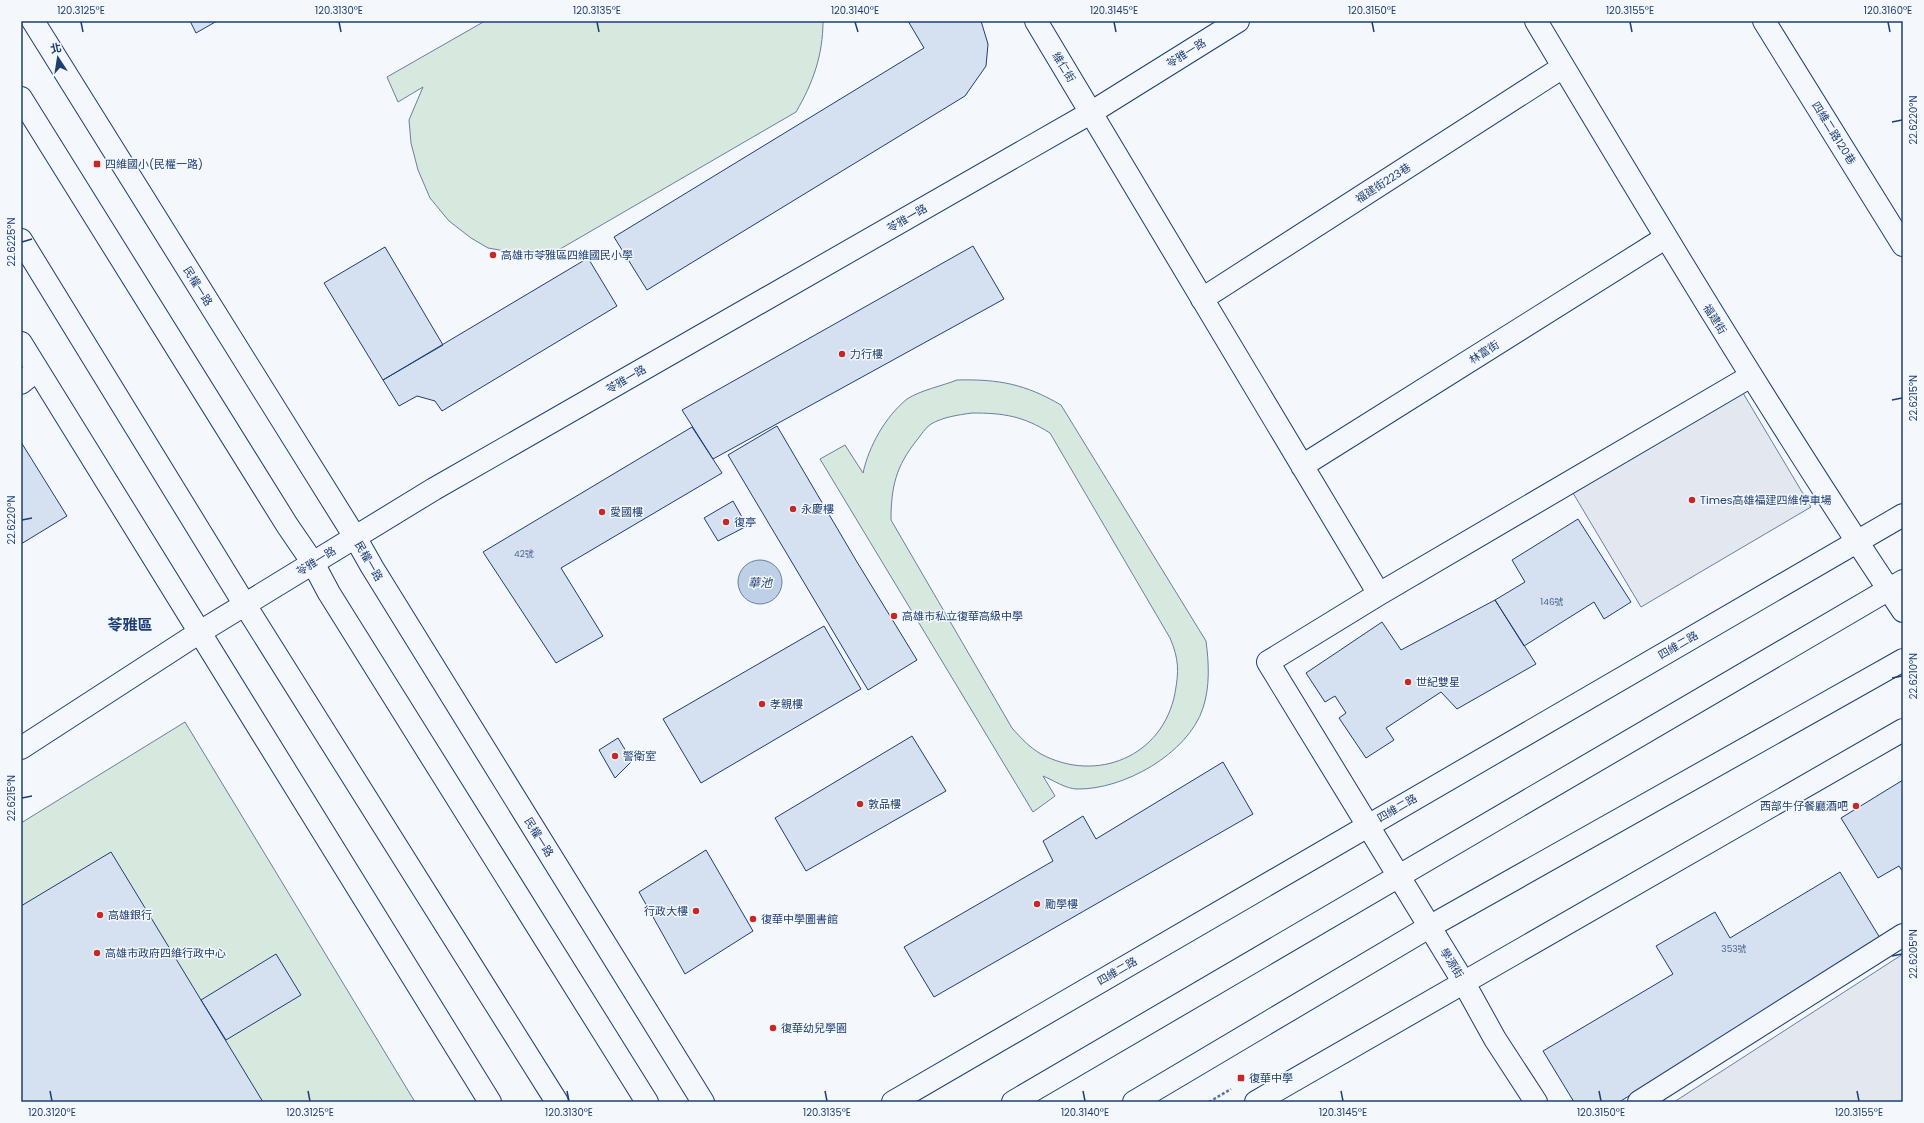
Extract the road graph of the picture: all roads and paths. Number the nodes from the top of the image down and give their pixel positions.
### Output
1 (33, 21) edge
2 (1036, 21) edge
3 (1238, 21) edge
4 (1536, 21) edge
5 (1764, 21) edge
6 (1563, 67) junction
7 (21, 98) edge
8 (1092, 112) junction
9 (1665, 238) junction
10 (21, 240) edge
11 (1903, 245) edge
12 (1202, 299) junction
13 (21, 343) edge
14 (29, 376) edge
15 (1751, 376) junction
16 (1302, 466) junction
17 (1903, 515) edge
18 (355, 537) junction
19 (1856, 542) junction
20 (313, 563) junction
21 (1896, 585) edge
22 (1379, 594) junction
23 (245, 605) junction
24 (1903, 611) edge
25 (200, 632) junction
26 (1903, 660) edge
27 (1903, 730) edge
28 (21, 748) edge
29 (1368, 825) junction
30 (1399, 875) junction
31 (1429, 927) junction
32 (1903, 935) edge
33 (1464, 983) junction
34 (490, 1102) edge
35 (557, 1102) edge
36 (647, 1102) edge
37 (703, 1102) edge
38 (893, 1102) edge
39 (1013, 1102) edge
40 (1134, 1102) edge
41 (1256, 1102) edge
42 (1536, 1102) edge
43 (1639, 1102) edge

1 - 18 street, 民權一路
2 - 8 street, 維仁街
3 - 8 street, 苓雅一路
4 - 6 street, 福建街
5 - 11 street, 四維二路120巷
6 - 9 street, 福建街
6 - 12 street, 福建街223巷
7 - 20 street
8 - 12 street, 維仁街
8 - 18 street, 苓雅一路
9 - 15 street, 福建街
9 - 16 street, 林富街
10 - 23 street
12 - 16 street, 維仁街
13 - 14 street
14 - 25 street
15 - 19 street, 福建街
15 - 22 street
16 - 22 street, 維仁街
17 - 19 street, 四維二路
18 - 20 street, 苓雅一路
18 - 37 street, 民權一路
19 - 21 street, 福建街
19 - 29 street, 四維二路
20 - 23 street, 苓雅一路
20 - 36 street
21 - 24 street, 福建街
21 - 30 street
22 - 29 street, 學源街
23 - 25 street, 苓雅一路
23 - 35 street
25 - 28 street, 苓雅一路
25 - 34 street
26 - 31 street
27 - 33 street
29 - 30 street, 學源街
29 - 38 street, 四維二路
30 - 31 street, 學源街
30 - 39 street
31 - 33 street, 學源街
31 - 40 street
32 - 43 street
33 - 41 street
33 - 42 street, 學源街

